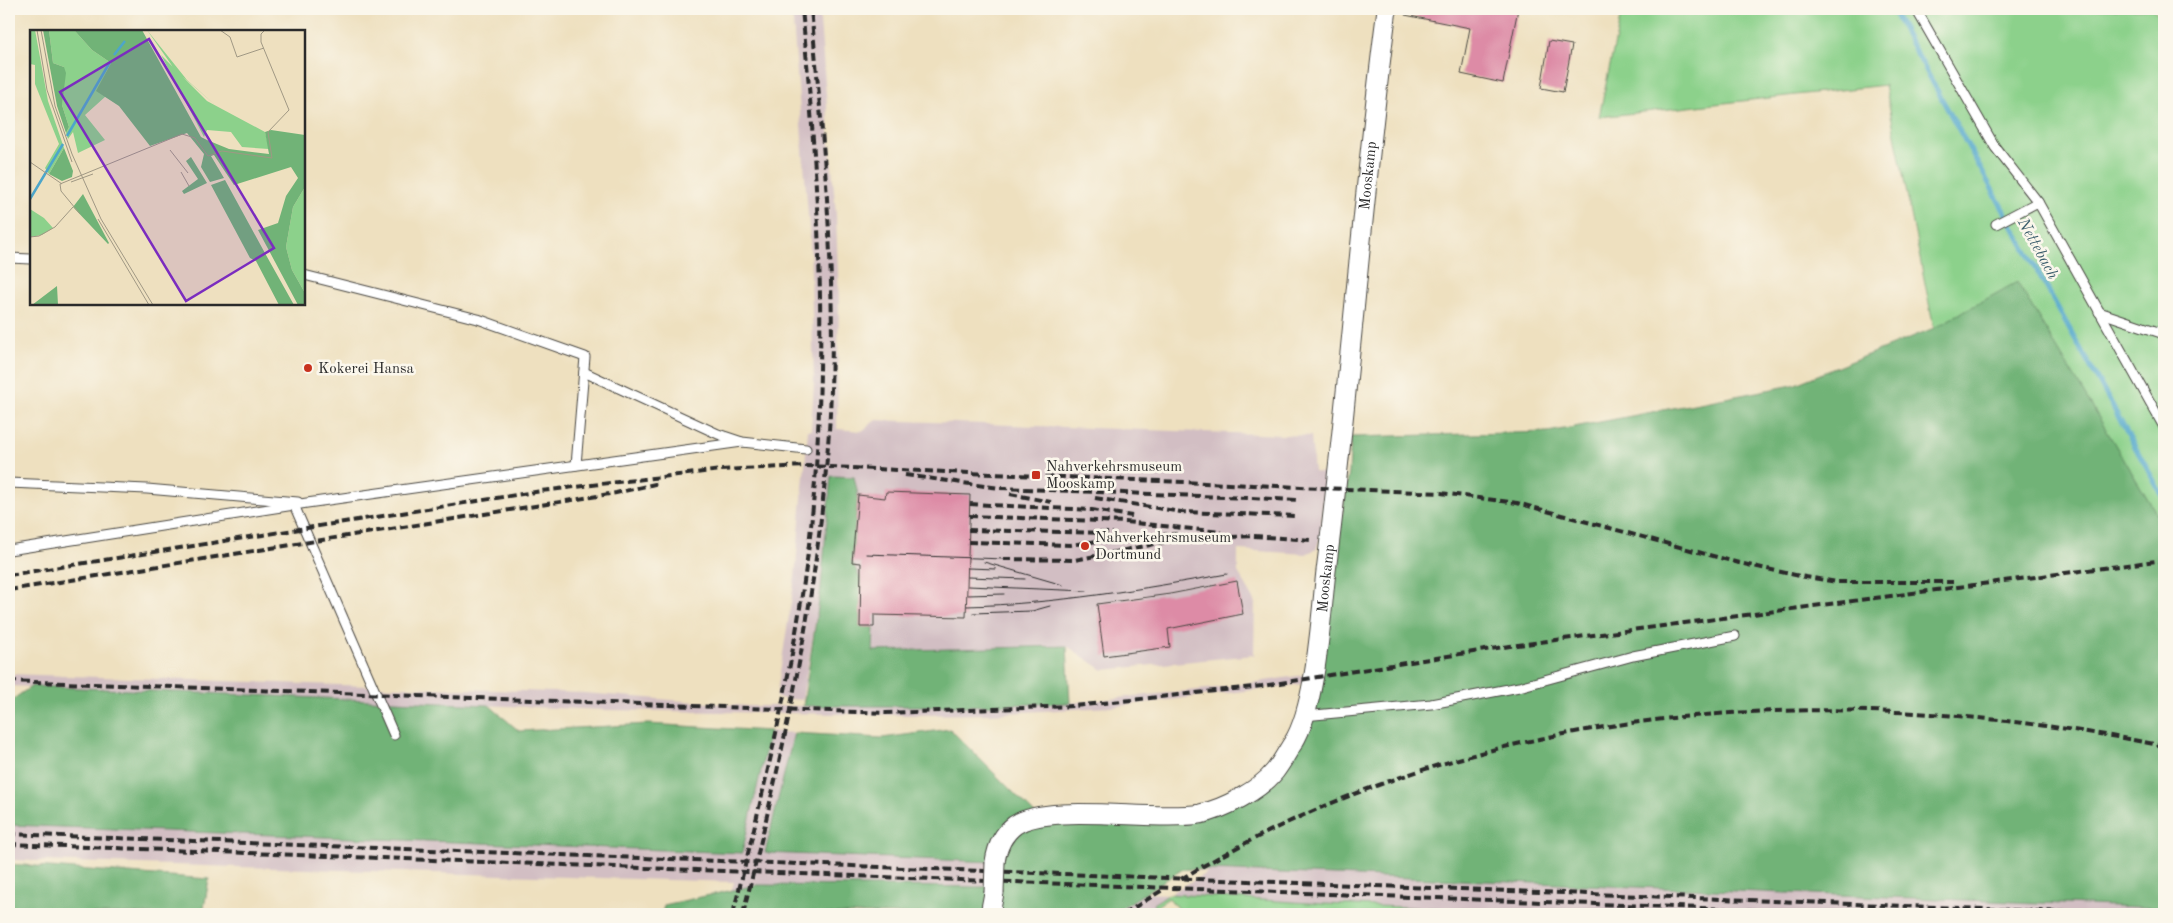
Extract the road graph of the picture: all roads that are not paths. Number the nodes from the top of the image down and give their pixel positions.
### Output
1 (1388, 9) edge
2 (1916, 9) edge
3 (2038, 202) junction
4 (1996, 224) dead end
5 (9, 258) edge
6 (30, 259) edge
7 (305, 275) edge
8 (2099, 312) junction
9 (2164, 334) edge
10 (584, 372) junction
11 (2164, 427) edge
12 (742, 442) junction
13 (806, 449) dead end
14 (576, 465) junction
15 (9, 482) edge
16 (307, 503) junction
17 (294, 505) junction
18 (9, 550) edge
19 (1735, 636) dead end
20 (1304, 716) junction
21 (394, 735) dead end
22 (990, 914) edge

1 - 20 street, Mooskamp
2 - 3 lane
3 - 4 lane
3 - 8 lane
5 - 6 lane
7 - 10 lane
8 - 9 lane
8 - 11 lane
10 - 12 lane
10 - 14 lane
12 - 13 lane
12 - 14 lane
14 - 16 lane
15 - 16 lane
16 - 17 lane
17 - 18 lane
17 - 21 lane
19 - 20 lane
20 - 22 street, Mooskamp, bridge

